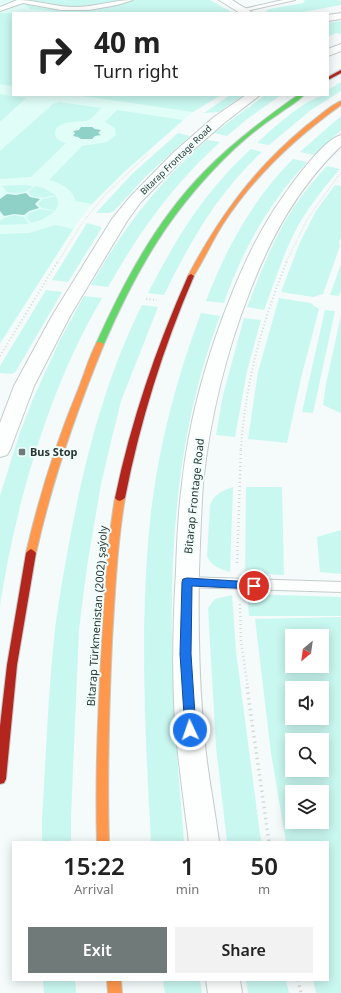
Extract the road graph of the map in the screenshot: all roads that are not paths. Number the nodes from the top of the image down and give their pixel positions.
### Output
1 (22, 0) edge
2 (130, 0) edge
3 (224, 0) edge
4 (292, 0) edge
5 (0, 10) edge
6 (245, 12) edge
7 (341, 16) edge
8 (329, 18) edge
9 (341, 47) edge
10 (329, 53) edge
11 (341, 72) edge
12 (329, 78) edge
13 (253, 96) edge
14 (300, 96) edge
15 (341, 103) edge
16 (341, 139) edge
17 (0, 450) edge
18 (187, 582) junction
19 (341, 587) edge
20 (0, 778) edge
21 (103, 841) edge
22 (204, 841) edge
23 (114, 981) edge
24 (223, 981) edge
25 (115, 993) edge
26 (225, 993) edge

1 - 2 lane
1 - 5 lane
3 - 6 street
4 - 6 lane
7 - 8 street
9 - 10 street
11 - 12 main road
13 - 17 street, Bitarap Frontage Road
14 - 20 main road
15 - 21 main road, Bitarap Türkmenistan (2002) şaýoly
16 - 18 street, Bitarap Frontage Road
18 - 19 lane
18 - 22 street, Bitarap Frontage Road
23 - 25 main road
24 - 26 street

